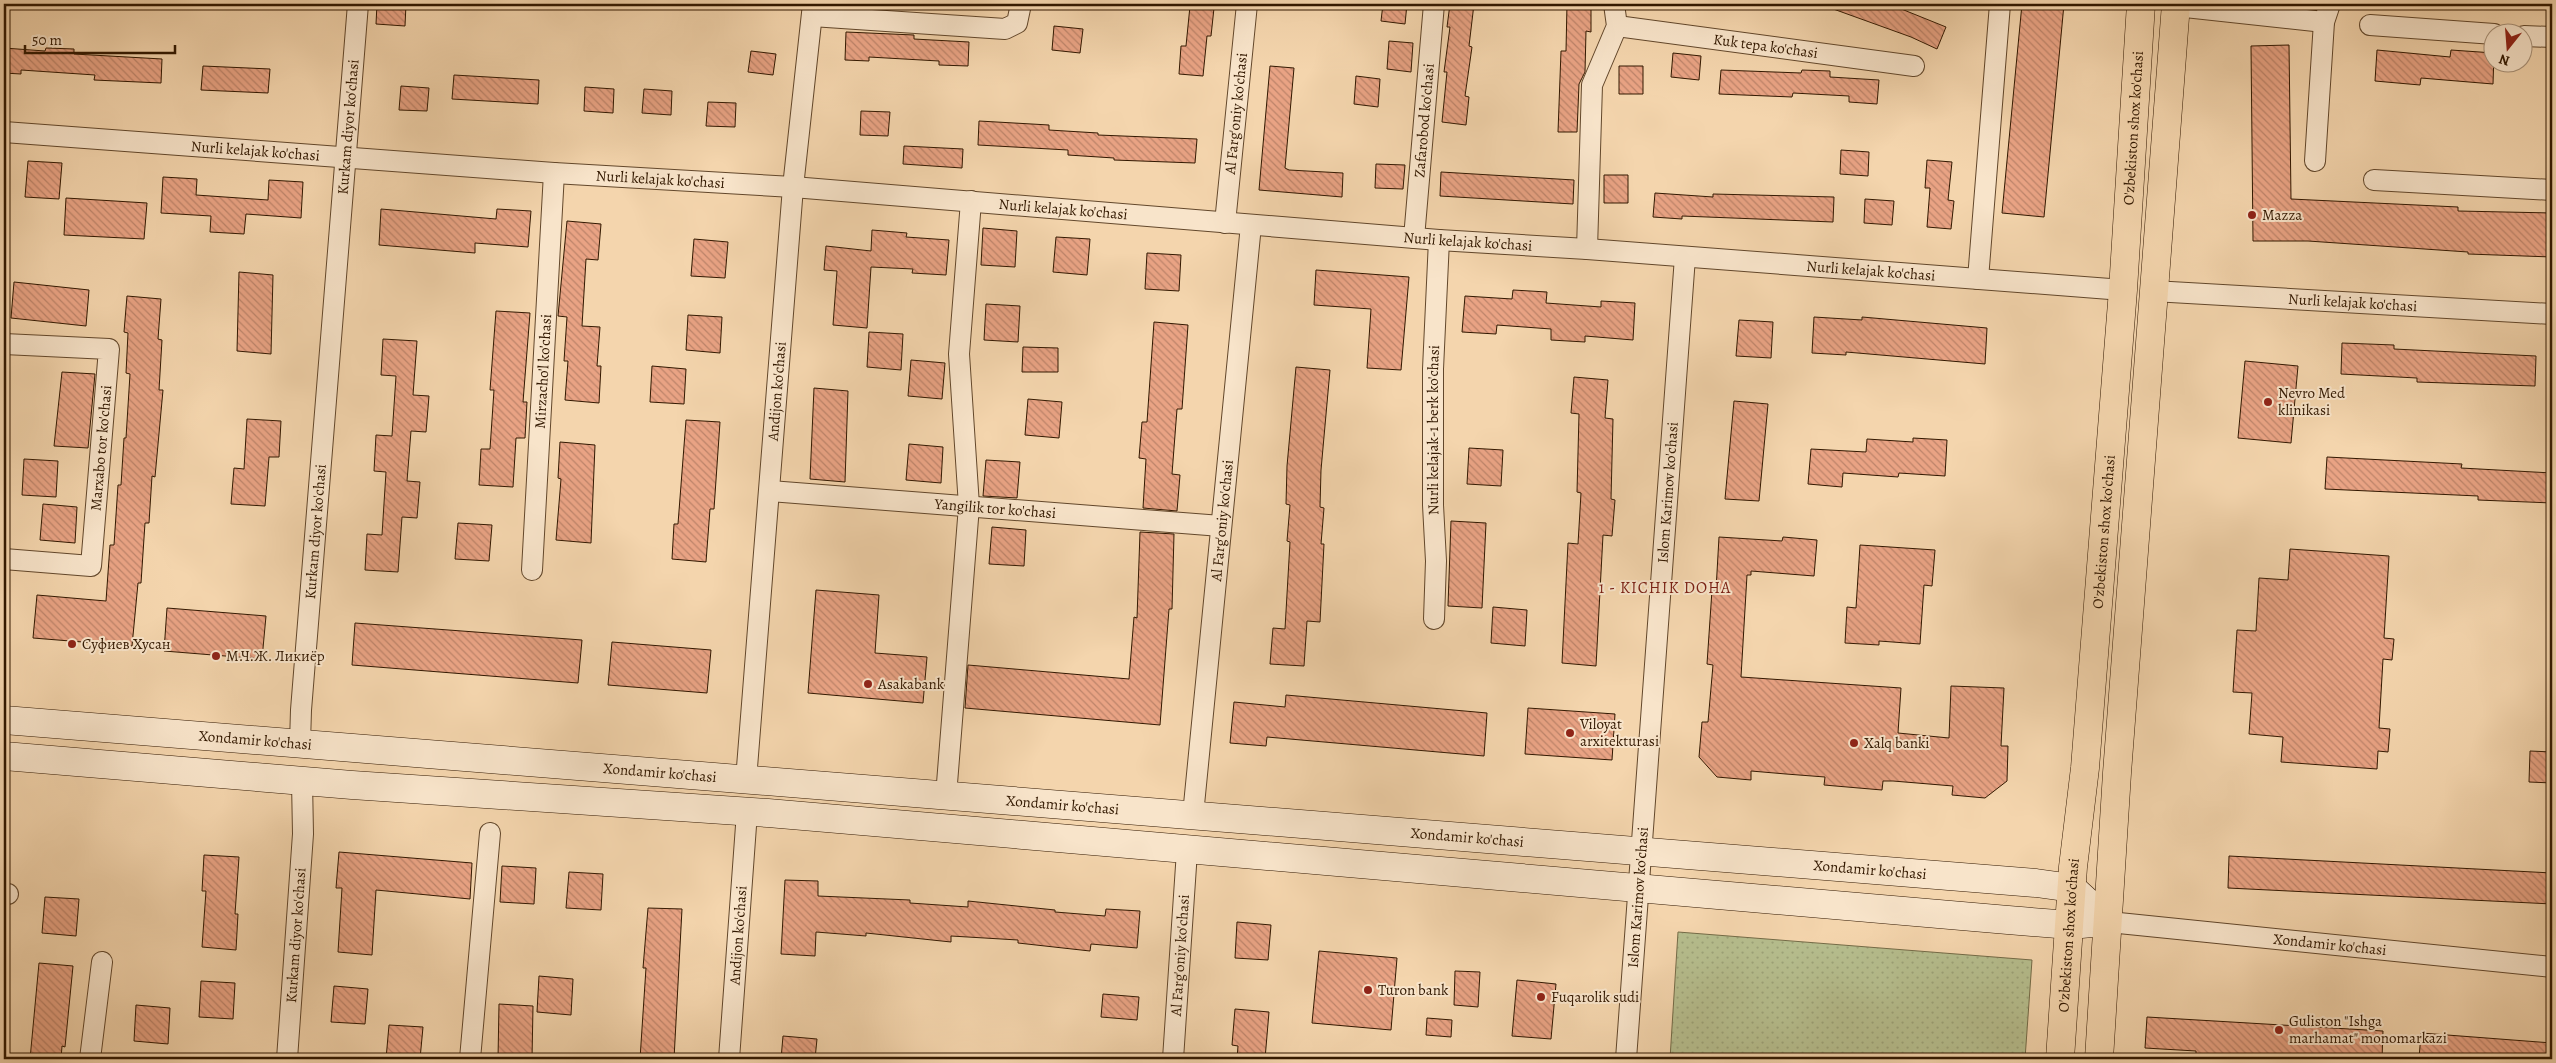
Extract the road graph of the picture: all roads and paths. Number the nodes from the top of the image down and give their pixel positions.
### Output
1 (358, 4) edge
2 (1021, 4) edge
3 (1247, 4) edge
4 (1434, 4) edge
5 (1614, 4) edge
6 (2000, 4) edge
7 (2141, 4) edge
8 (2176, 5) edge
9 (812, 10) edge
10 (2327, 13) edge
11 (2370, 25) dead end
12 (1617, 26) junction
13 (2484, 33) edge
14 (2534, 36) edge
15 (2552, 37) edge
16 (1914, 66) dead end
17 (4, 132) edge
18 (346, 156) junction
19 (2315, 161) dead end
20 (554, 173) junction
21 (2374, 180) dead end
22 (793, 187) junction
23 (2552, 190) edge
24 (971, 201) junction
25 (1225, 223) junction
26 (1251, 225) junction
27 (1414, 238) junction
28 (1439, 240) junction
29 (1587, 249) junction
30 (1685, 257) junction
31 (1978, 279) junction
32 (2123, 290) junction
33 (2154, 291) junction
34 (2552, 314) edge
35 (4, 344) edge
36 (770, 491) junction
37 (969, 506) junction
38 (1222, 526) junction
39 (4, 559) edge
40 (532, 570) dead end
41 (1434, 619) dead end
42 (4, 720) edge
43 (300, 743) junction
44 (4, 756) edge
45 (746, 780) junction
46 (302, 781) junction
47 (946, 796) junction
48 (747, 812) junction
49 (1193, 815) junction
50 (490, 833) dead end
51 (1187, 851) junction
52 (1640, 851) junction
53 (1638, 887) junction
54 (2072, 888) junction
55 (2109, 922) junction
56 (2070, 925) junction
57 (102, 962) dead end
58 (2552, 967) edge
59 (90, 1059) edge
60 (287, 1059) edge
61 (470, 1059) edge
62 (729, 1059) edge
63 (1173, 1059) edge
64 (1626, 1059) edge
65 (2060, 1059) edge
66 (2100, 1059) edge

1 - 18 street, Kurkam diyor ko'chasi
2 - 9 street
3 - 25 street, Al Farg'oniy ko'chasi
4 - 27 street, Zafarobod ko'chasi
5 - 12 street
6 - 31 street
7 - 32 main road, O'zbekiston shox ko'chasi
8 - 10 street
8 - 33 main road, O'zbekiston shox ko'chasi
9 - 22 street, Andijon ko'chasi
10 - 19 street
11 - 13 street
12 - 16 street, Kuk tepa ko'chasi
12 - 29 street
14 - 15 street
17 - 18 street, Nurli kelajak ko'chasi
18 - 20 street, Nurli kelajak ko'chasi
18 - 43 street, Kurkam diyor ko'chasi
20 - 22 street, Nurli kelajak ko'chasi
20 - 40 street, Mirzacho'l ko'chasi
21 - 23 street
22 - 24 street, Nurli kelajak ko'chasi
22 - 36 street, Andijon ko'chasi
24 - 25 street, Nurli kelajak ko'chasi
24 - 37 street
25 - 26 street, Nurli kelajak ko'chasi
26 - 27 street, Nurli kelajak ko'chasi
26 - 38 street, Al Farg'oniy ko'chasi
27 - 28 street, Nurli kelajak ko'chasi
28 - 29 street, Nurli kelajak ko'chasi
28 - 41 street, Nurli kelajak-1 berk ko'chasi
29 - 30 street, Nurli kelajak ko'chasi
30 - 31 street, Nurli kelajak ko'chasi
30 - 52 street, Islom Karimov ko'chasi
31 - 32 street, Nurli kelajak ko'chasi
32 - 54 main road, O'zbekiston shox ko'chasi
33 - 34 street, Nurli kelajak ko'chasi
33 - 55 main road, O'zbekiston shox ko'chasi
35 - 39 street, Marxabo tor ko'chasi
36 - 37 street, Yangilik tor ko'chasi
36 - 45 street, Andijon ko'chasi
37 - 38 street, Yangilik tor ko'chasi
37 - 47 street
38 - 49 street, Al Farg'oniy ko'chasi
42 - 43 main road, Xondamir ko'chasi
43 - 45 main road, Xondamir ko'chasi
43 - 46 main road, Kurkam diyor ko'chasi
44 - 46 main road, Xondamir ko'chasi
45 - 47 main road, Xondamir ko'chasi
46 - 48 main road, Xondamir ko'chasi
46 - 60 street, Kurkam diyor ko'chasi
47 - 49 main road, Xondamir ko'chasi
48 - 51 main road, Xondamir ko'chasi
48 - 62 street, Andijon ko'chasi
49 - 52 main road, Xondamir ko'chasi
50 - 61 street
51 - 53 main road, Xondamir ko'chasi
51 - 63 street, Al Farg'oniy ko'chasi
52 - 53 street, Islom Karimov ko'chasi
52 - 54 main road, Xondamir ko'chasi
53 - 56 main road, Xondamir ko'chasi
53 - 64 street, Islom Karimov ko'chasi
54 - 55 main road
54 - 56 main road, O'zbekiston shox ko'chasi
55 - 56 main road, Xondamir ko'chasi
55 - 58 street, Xondamir ko'chasi
55 - 66 main road, O'zbekiston shox ko'chasi
56 - 65 main road, O'zbekiston shox ko'chasi
57 - 59 street

